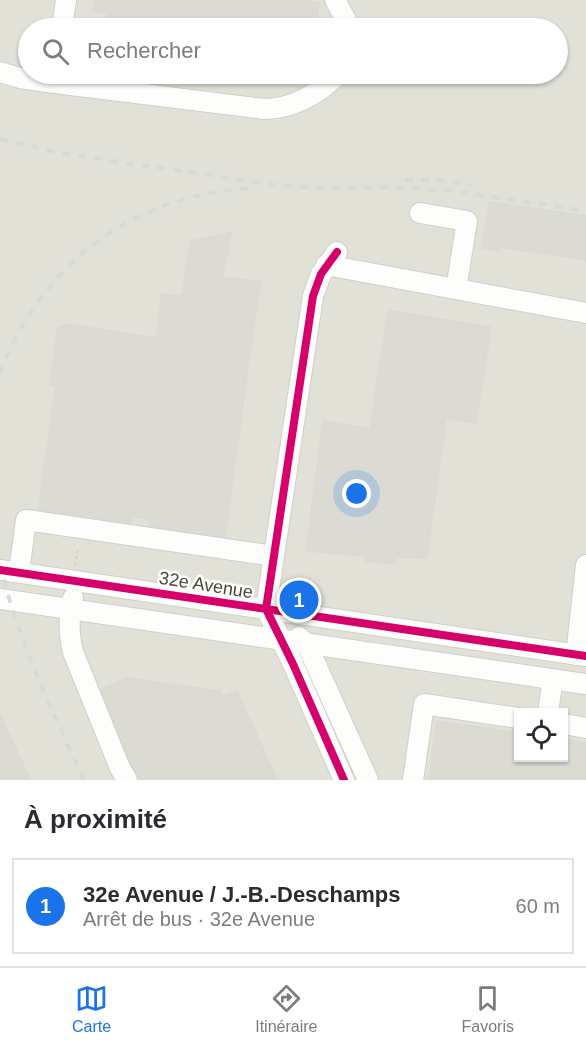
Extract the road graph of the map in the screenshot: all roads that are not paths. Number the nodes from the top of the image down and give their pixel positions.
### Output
1 (66, 0) edge
2 (335, 0) edge
3 (63, 18) edge
4 (345, 18) edge
5 (0, 72) edge
6 (18, 77) edge
7 (95, 84) edge
8 (328, 84) edge
9 (420, 213) dead end
10 (456, 289) junction
11 (586, 313) edge
12 (274, 556) junction
13 (9, 571) edge
14 (75, 574) junction
15 (585, 575) edge
16 (0, 599) edge
17 (71, 609) junction
18 (266, 609) junction
19 (282, 639) junction
20 (306, 643) junction
21 (581, 656) edge
22 (553, 679) junction
23 (586, 684) edge
24 (549, 708) edge
25 (514, 717) edge
26 (568, 725) edge
27 (586, 728) edge
28 (127, 780) edge
29 (344, 780) edge
30 (368, 780) edge
31 (413, 780) edge

1 - 3 street
2 - 4 street
5 - 6 street
7 - 8 street
9 - 10 street
10 - 11 street
10 - 12 street
12 - 13 street
12 - 18 street
13 - 14 street, 32e Avenue
14 - 17 street
14 - 18 street, 32e Avenue
15 - 21 street
16 - 17 street
17 - 19 street
17 - 28 street
18 - 19 street
18 - 20 street
18 - 21 street, 32e Avenue
19 - 20 street
19 - 29 street
20 - 22 street
20 - 30 street
22 - 23 street
22 - 24 street
25 - 31 street
26 - 27 street

